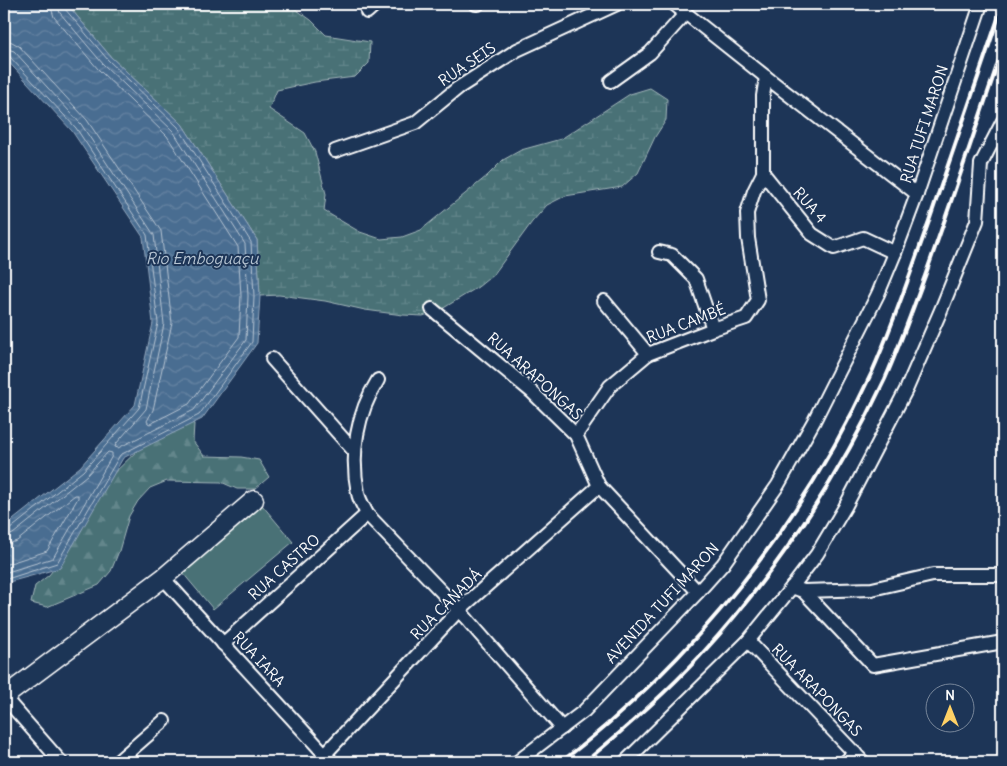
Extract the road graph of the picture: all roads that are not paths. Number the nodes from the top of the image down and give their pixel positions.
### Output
1 (617, 4) edge
2 (674, 4) edge
3 (981, 4) edge
4 (686, 13) junction
5 (766, 77) junction
6 (611, 81) dead end
7 (1003, 121) edge
8 (336, 151) dead end
9 (762, 174) junction
10 (917, 194) junction
11 (659, 252) dead end
12 (895, 253) junction
13 (604, 301) dead end
14 (432, 309) dead end
15 (712, 329) junction
16 (648, 354) junction
17 (272, 359) dead end
18 (378, 380) dead end
19 (576, 436) junction
20 (354, 451) junction
21 (599, 486) junction
22 (254, 500) dead end
23 (367, 514) junction
24 (1003, 575) edge
25 (163, 578) junction
26 (798, 589) junction
27 (698, 592) junction
28 (459, 610) junction
29 (748, 641) junction
30 (1003, 642) edge
31 (223, 644) junction
32 (4, 697) edge
33 (164, 721) dead end
34 (562, 728) junction
35 (328, 758) edge
36 (859, 758) edge
37 (61, 762) edge
38 (117, 762) edge
39 (517, 762) edge
40 (625, 762) edge
41 (845, 762) edge

1 - 8 street, RUA SEIS
2 - 4 street
3 - 10 street, RUA TUFI MARON
4 - 5 street
4 - 6 street
5 - 9 street, RUA CAMBÉ
5 - 10 street
7 - 26 street
9 - 12 street, RUA 4
9 - 15 street, RUA CAMBÉ
10 - 12 street, RUA TUFI MARON
11 - 15 street
12 - 27 street, AVENIDA TUFI MARON
13 - 16 street
14 - 19 street, RUA ARAPONGAS
15 - 16 street, RUA CAMBÉ
16 - 19 street, RUA CAMBÉ
17 - 20 street
18 - 20 street
19 - 21 street, RUA ARAPONGAS
20 - 23 street
21 - 27 street, RUA ARAPONGAS
21 - 28 street, RUA CANADÁ
22 - 25 street
23 - 28 street
23 - 31 street, RUA CASTRO
24 - 26 street
25 - 31 street, RUA IARA
25 - 32 street
26 - 29 street
26 - 30 street
27 - 34 street, AVENIDA TUFI MARON
28 - 34 street
28 - 35 street, RUA CANADÁ
29 - 36 street, RUA ARAPONGAS
29 - 40 street
31 - 35 street, RUA IARA
32 - 37 street
33 - 38 street
34 - 39 street, AVENIDA TUFI MARON
36 - 41 street

